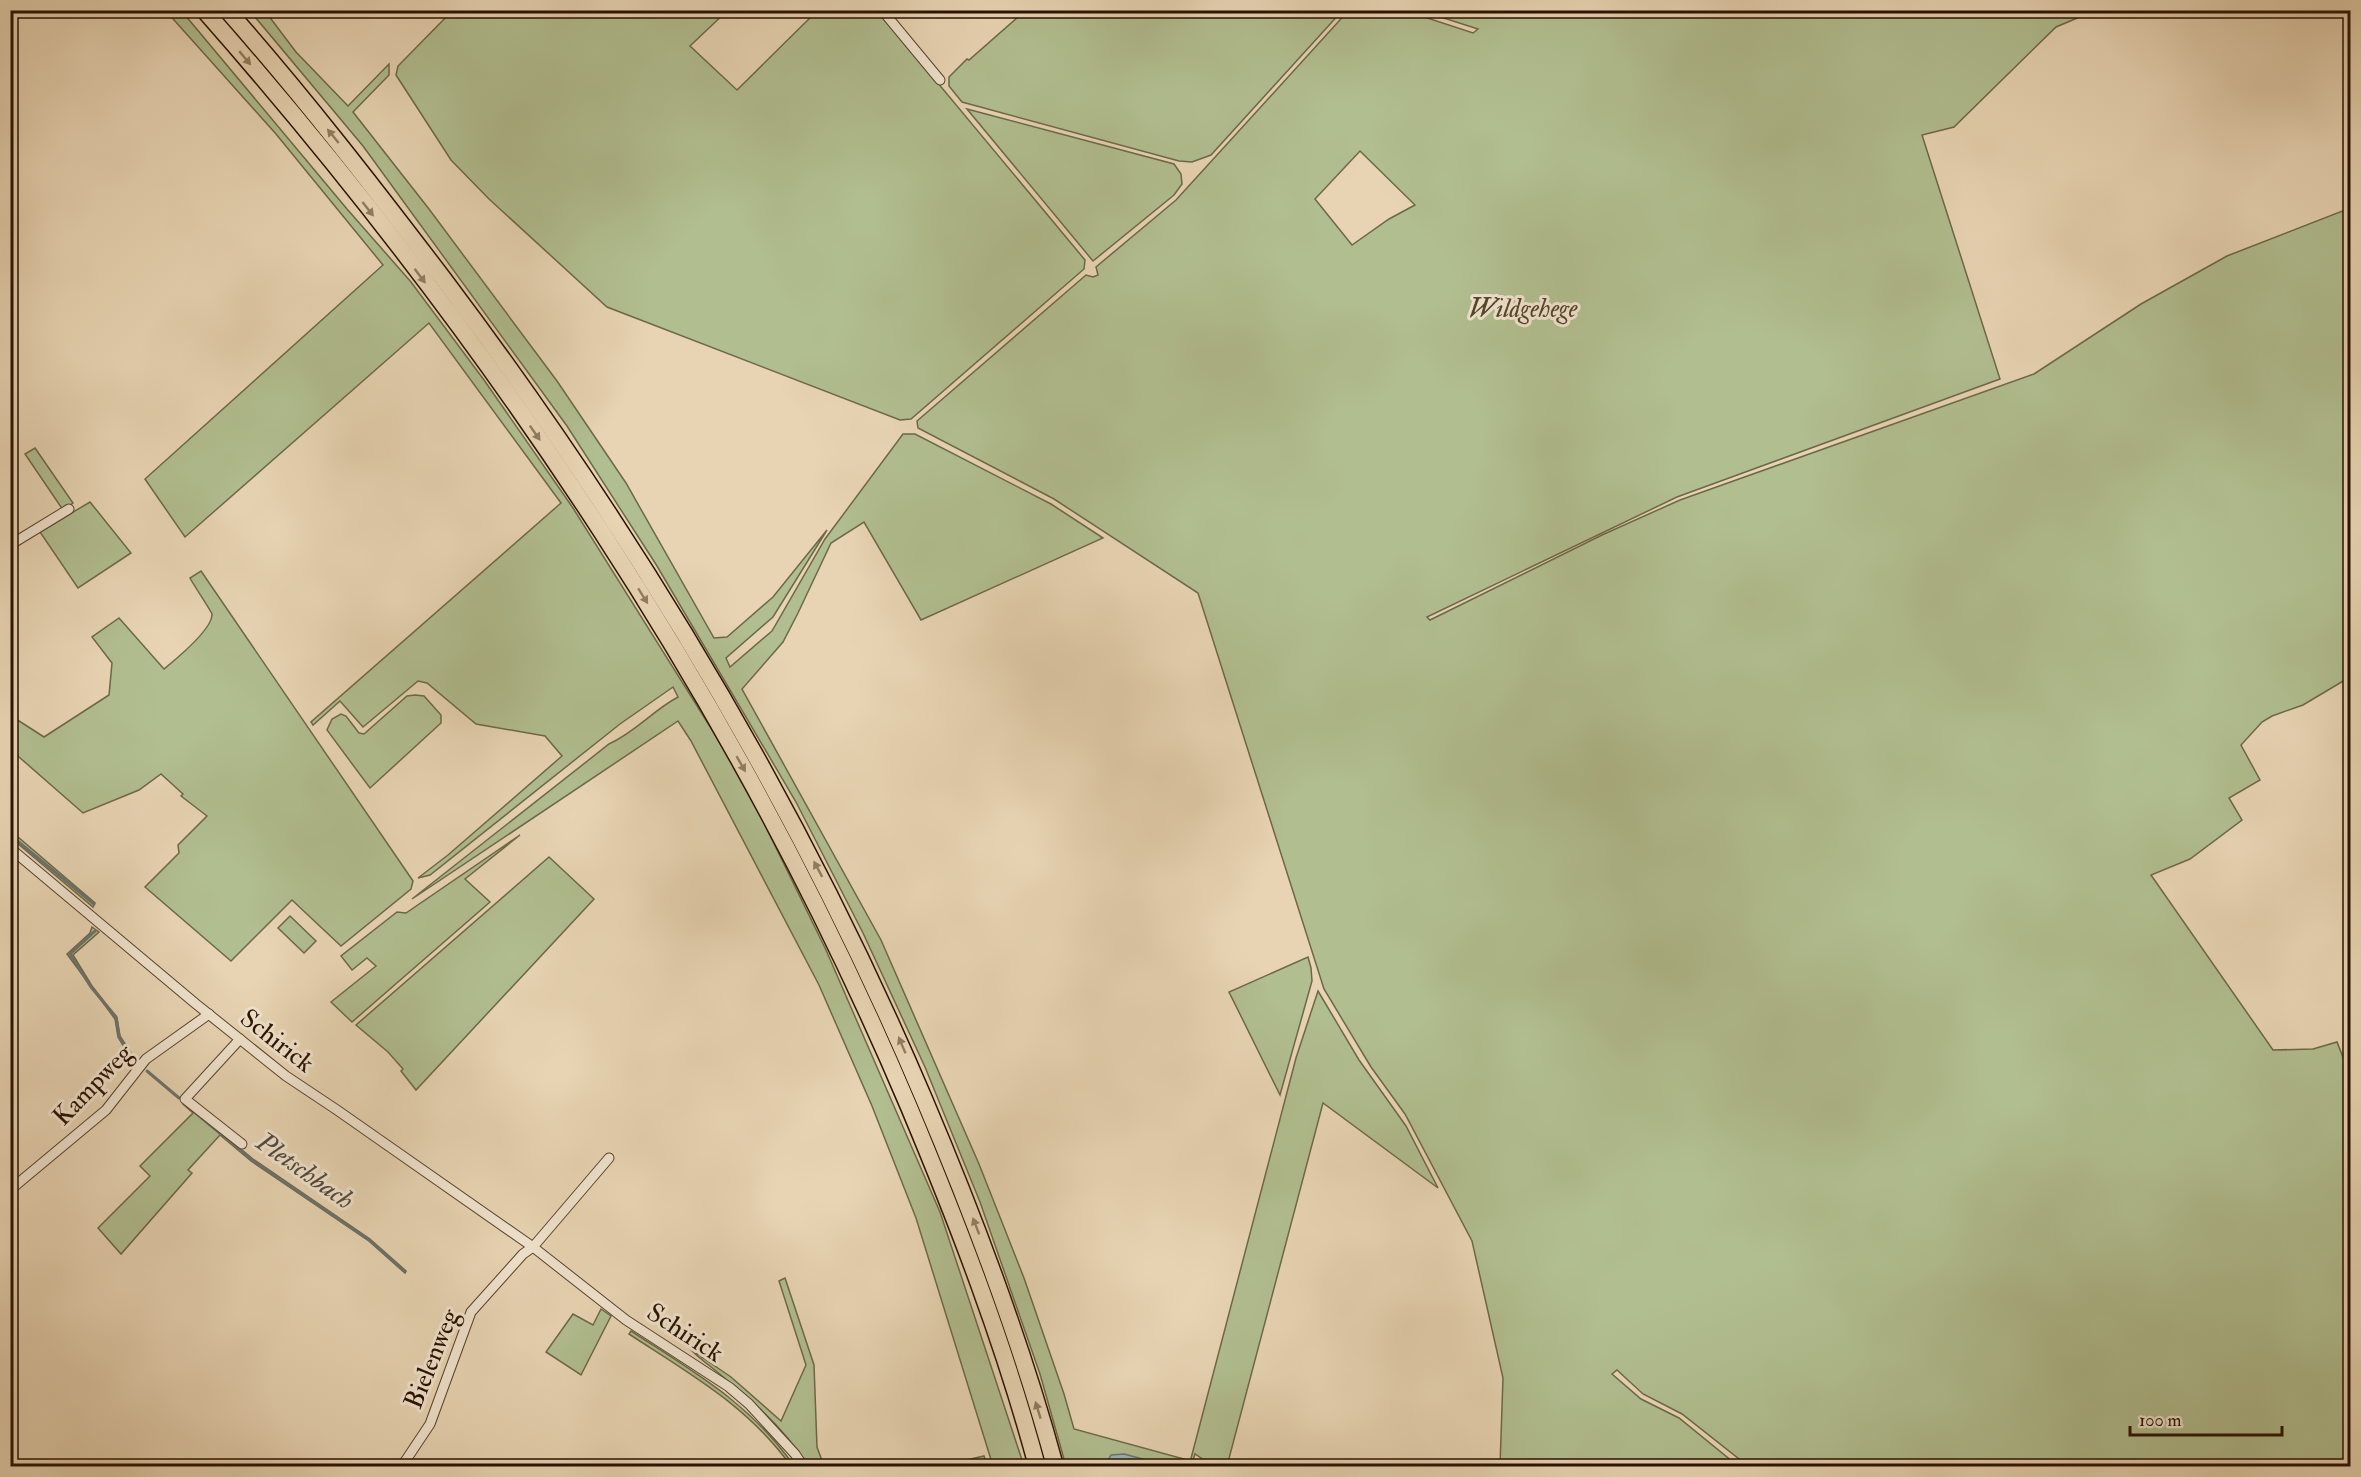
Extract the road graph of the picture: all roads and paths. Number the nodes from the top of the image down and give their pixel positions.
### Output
1 (227, 10) edge
2 (882, 10) edge
3 (205, 11) edge
4 (940, 80) dead end
5 (69, 509) dead end
6 (10, 545) edge
7 (10, 848) edge
8 (209, 1014) junction
9 (240, 1039) junction
10 (242, 1144) dead end
11 (609, 1158) dead end
12 (10, 1190) edge
13 (533, 1247) junction
14 (402, 1467) edge
15 (803, 1467) edge
16 (1037, 1467) edge
17 (1055, 1467) edge

17 -> 1 highway
2 - 4 street
3 -> 16 highway
5 - 6 street
7 - 8 street, Schirick
8 - 9 street, Schirick
8 - 12 street, Kampweg
9 - 10 street
9 - 13 street, Schirick
11 - 13 street
13 - 14 street, Bielenweg
13 - 15 street, Schirick

